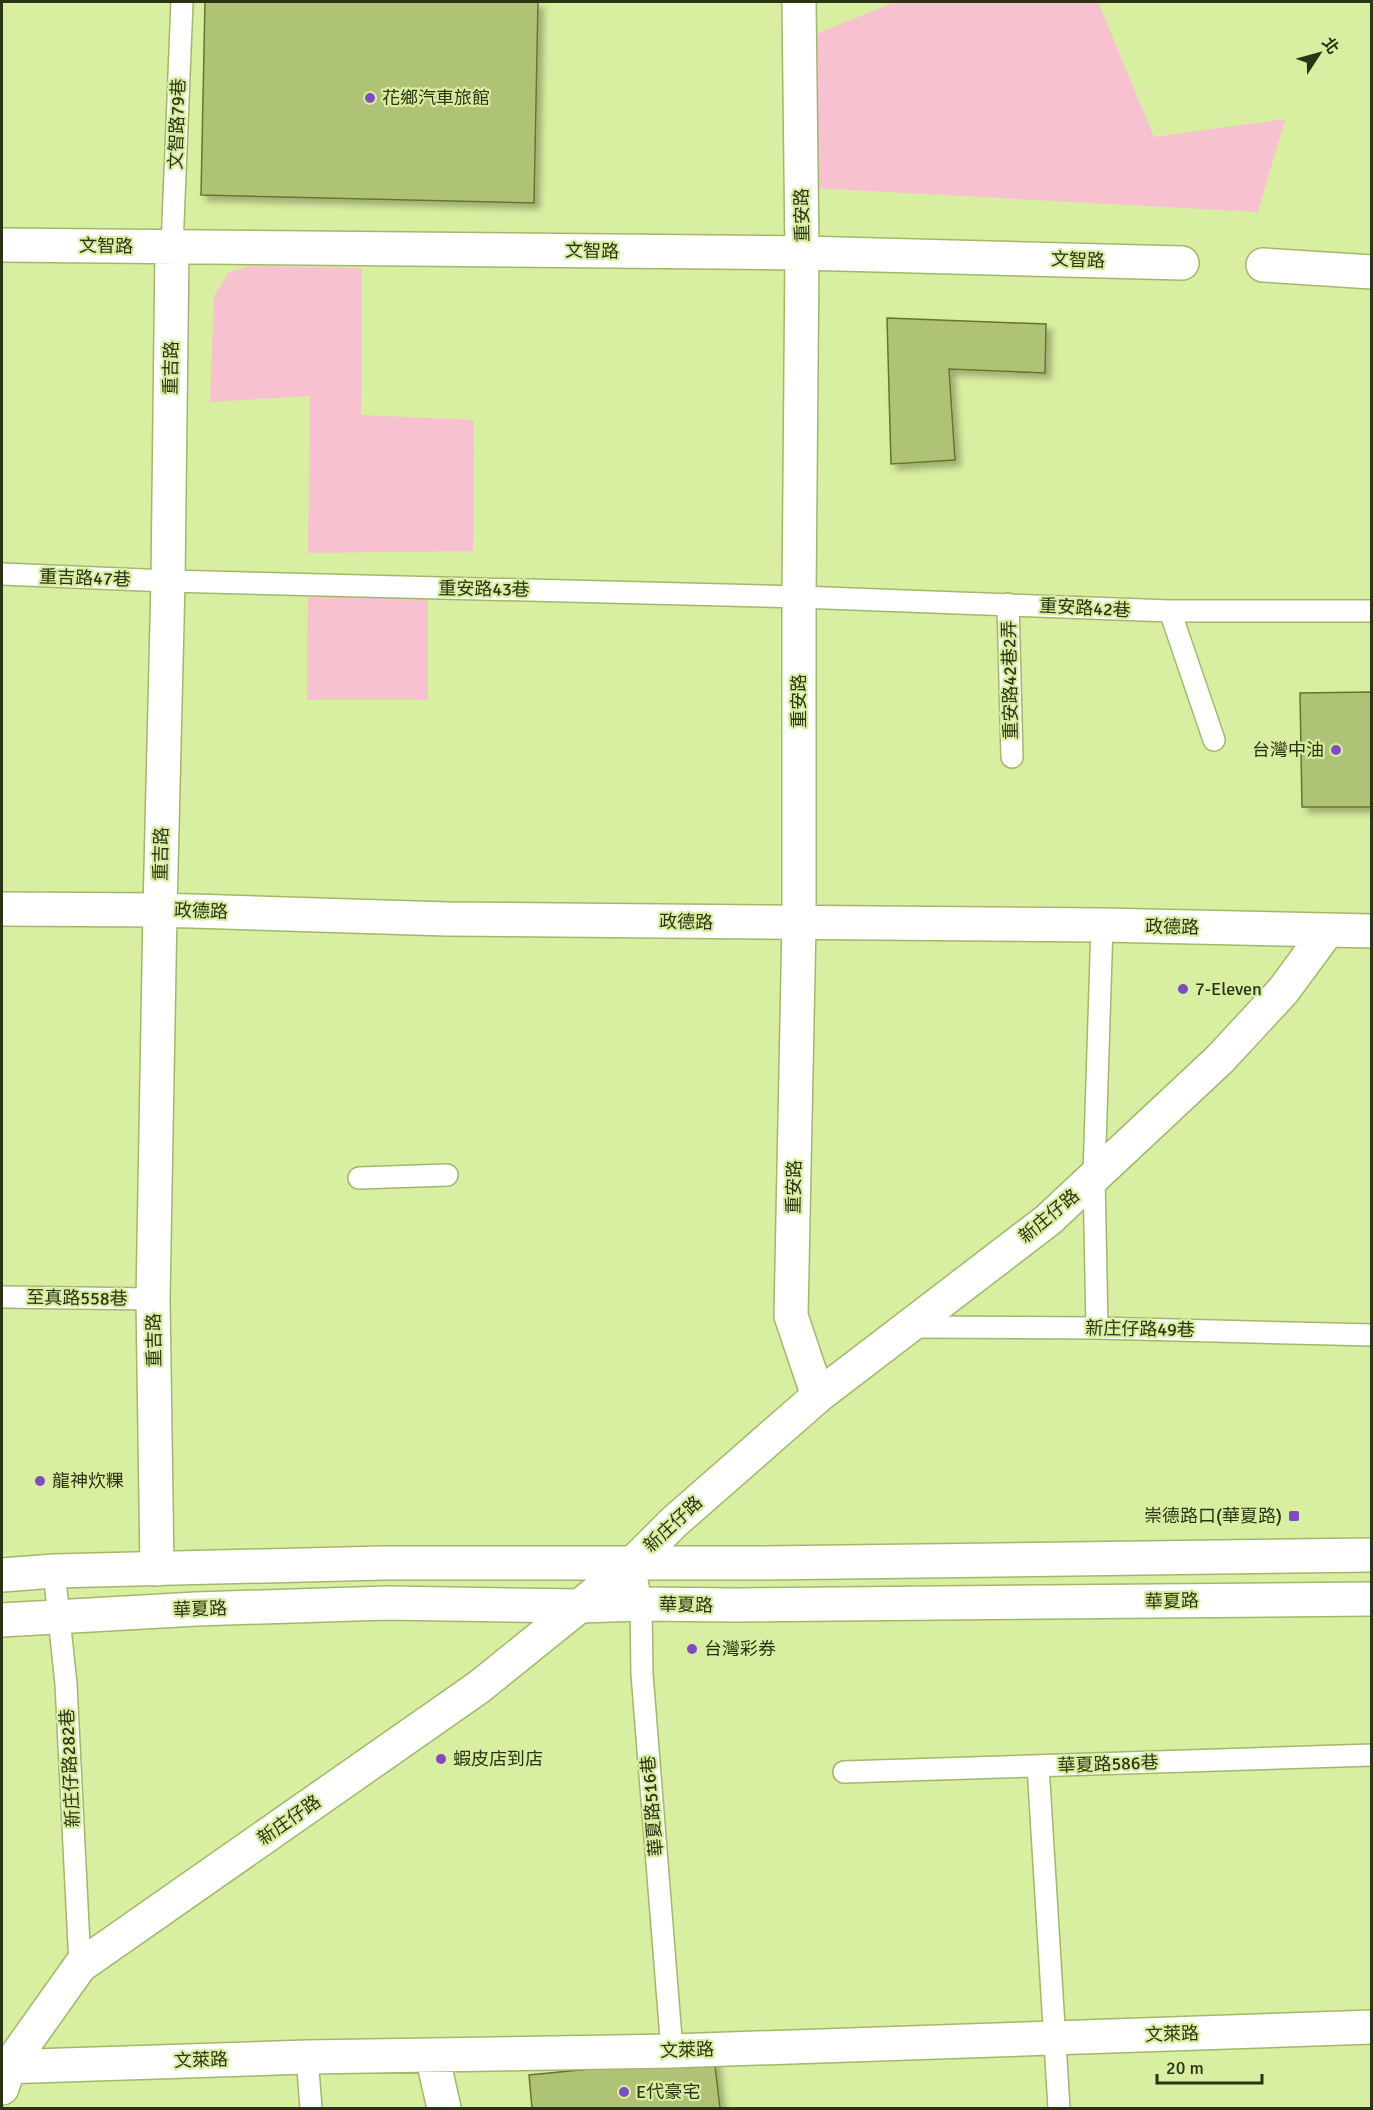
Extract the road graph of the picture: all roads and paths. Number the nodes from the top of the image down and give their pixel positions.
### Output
1 (182, 2) edge
2 (800, 2) edge
3 (2, 245) edge
4 (172, 247) junction
5 (802, 253) junction
6 (1182, 263) dead end
7 (1263, 265) dead end
8 (1371, 272) edge
9 (2, 574) edge
10 (168, 581) junction
11 (799, 597) junction
12 (1008, 604) junction
13 (1371, 611) edge
14 (1170, 612) junction
15 (1214, 740) dead end
16 (1012, 757) dead end
17 (2, 909) edge
18 (160, 910) junction
19 (799, 923) junction
20 (1102, 925) junction
21 (1328, 930) junction
22 (1371, 931) edge
23 (447, 1175) dead end
24 (1094, 1176) junction
25 (359, 1178) dead end
26 (2, 1297) edge
27 (153, 1299) junction
28 (908, 1327) junction
29 (1097, 1328) junction
30 (1371, 1335) edge
31 (818, 1396) junction
32 (1371, 1555) edge
33 (634, 1562) junction
34 (157, 1569) junction
35 (54, 1571) junction
36 (2, 1575) edge
37 (1371, 1599) edge
38 (641, 1604) junction
39 (580, 1606) junction
40 (58, 1616) junction
41 (2, 1620) edge
42 (1371, 1755) edge
43 (1038, 1766) junction
44 (844, 1772) dead end
45 (80, 1966) junction
46 (1371, 2027) edge
47 (1056, 2038) junction
48 (672, 2050) junction
49 (432, 2055) junction
50 (307, 2057) junction
51 (4, 2074) edge
52 (311, 2109) edge
53 (444, 2109) edge
54 (1059, 2109) edge

1 - 4 lane, 文智路79巷
2 - 5 street, 重安路
3 - 4 street, 文智路
4 - 5 street, 文智路
4 - 10 street, 重吉路
5 - 6 street, 文智路
5 - 11 street, 重安路
7 - 8 street
9 - 10 lane, 重吉路47巷
10 - 11 lane, 重安路43巷
10 - 18 street, 重吉路
11 - 12 lane, 重安路42巷
11 - 19 street, 重安路
12 - 14 lane, 重安路42巷
12 - 16 lane, 重安路42巷2弄
13 - 14 lane, 重安路42巷
14 - 15 lane
17 - 18 street, 政德路
18 - 19 street, 政德路
18 - 27 street, 重吉路
19 - 20 street, 政德路
19 - 31 street, 重安路
20 - 21 street, 政德路
20 - 24 lane
21 - 22 street, 政德路
21 - 24 street, 新庄仔路
23 - 25 lane
24 - 28 street, 新庄仔路
24 - 29 lane
26 - 27 lane, 至真路558巷
27 - 34 street, 重吉路
28 - 29 lane, 新庄仔路49巷
28 - 31 street, 新庄仔路
29 - 30 lane, 新庄仔路49巷
31 - 33 street, 新庄仔路
32 - 33 street
33 - 34 street
33 - 38 lane, 華夏路516巷
33 - 39 street, 新庄仔路
34 - 35 street
35 - 36 street
35 - 40 lane, 新庄仔路282巷
37 - 38 street, 華夏路
38 - 39 street, 華夏路
38 - 48 lane, 華夏路516巷
39 - 40 street, 華夏路
39 - 45 street, 新庄仔路
40 - 41 street, 華夏路
40 - 45 lane, 新庄仔路282巷
42 - 43 lane, 華夏路586巷
43 - 44 lane, 華夏路586巷
43 - 47 lane
45 - 51 street, 新庄仔路
46 - 47 street, 文萊路
47 - 48 street, 文萊路
47 - 54 lane
48 - 49 street, 文萊路
49 - 50 street, 文萊路
49 - 53 street
50 - 51 street, 文萊路
50 - 52 lane

